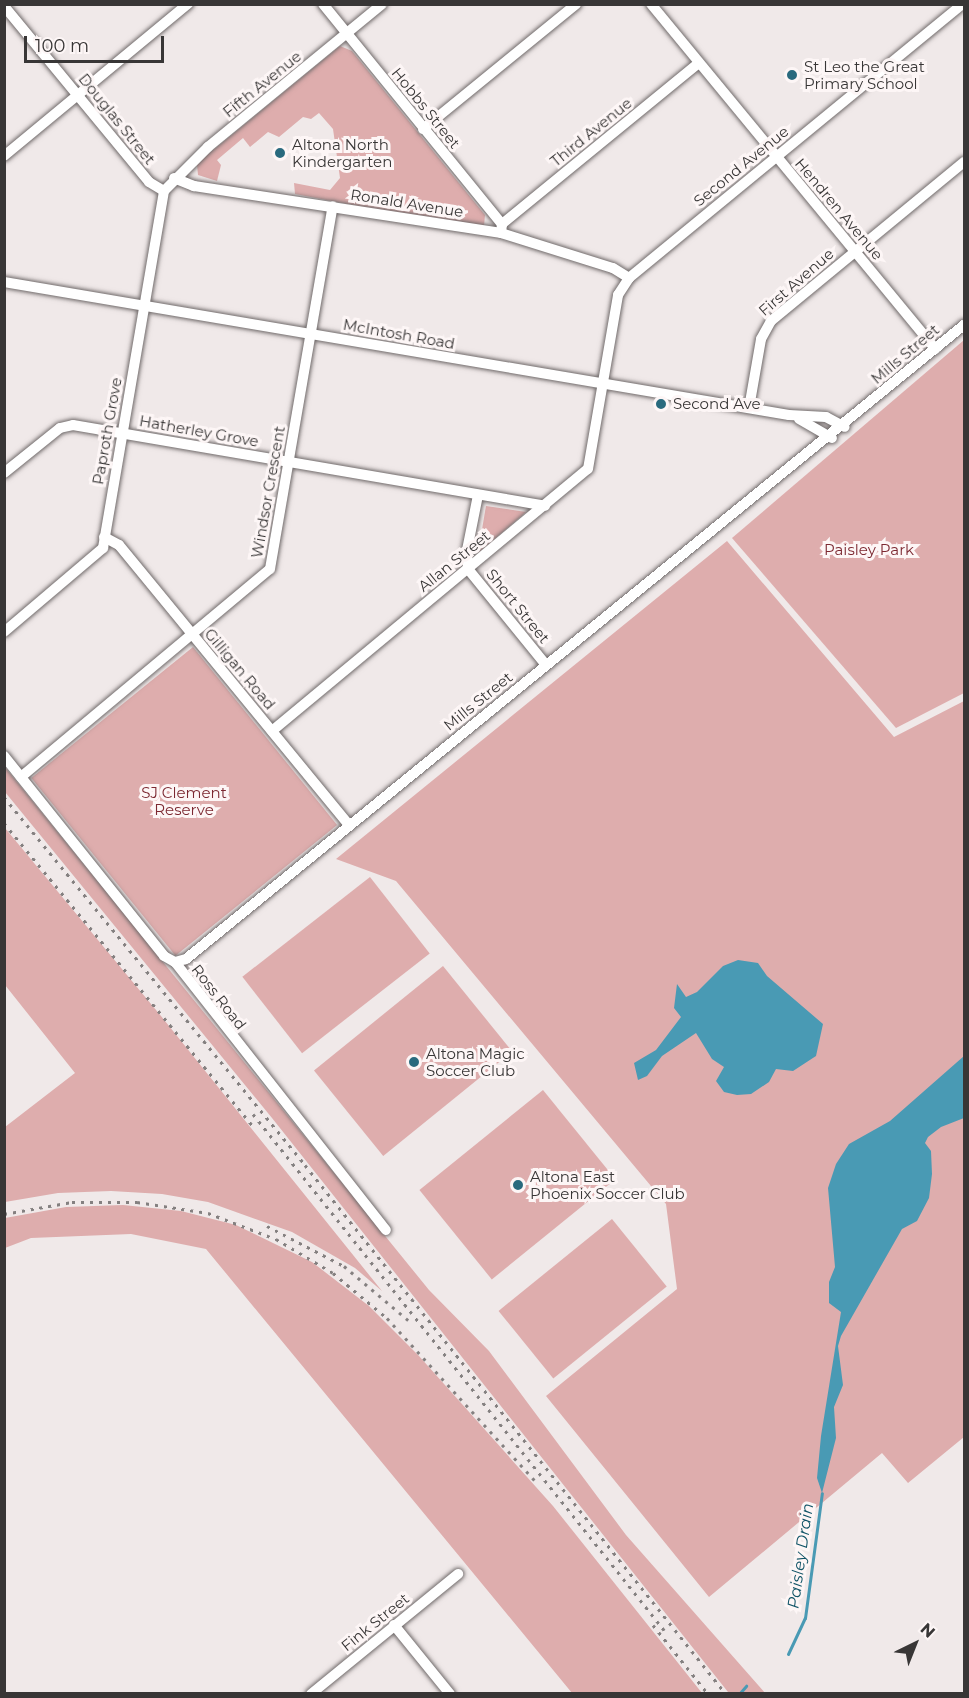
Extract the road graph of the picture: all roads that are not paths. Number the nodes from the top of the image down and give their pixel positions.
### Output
1 (188, 4) edge
2 (323, 4) edge
3 (382, 4) edge
4 (576, 4) edge
5 (651, 4) edge
6 (4, 6) edge
7 (961, 8) edge
8 (346, 34) junction
9 (699, 63) junction
10 (78, 95) junction
11 (423, 129) junction
12 (4, 156) edge
13 (776, 157) junction
14 (964, 162) edge
15 (174, 178) junction
16 (164, 191) junction
17 (333, 206) junction
18 (502, 228) junction
19 (855, 252) junction
20 (629, 278) junction
21 (4, 282) edge
22 (144, 306) junction
23 (964, 325) edge
24 (311, 334) junction
25 (935, 349) junction
26 (603, 384) junction
27 (749, 408) junction
28 (789, 415) junction
29 (843, 425) junction
30 (122, 434) junction
31 (830, 436) junction
32 (289, 462) junction
33 (4, 473) edge
34 (478, 495) junction
35 (545, 506) junction
36 (104, 537) junction
37 (468, 569) junction
38 (4, 632) edge
39 (193, 636) junction
40 (546, 665) junction
41 (272, 731) junction
42 (4, 756) edge
43 (21, 777) junction
44 (349, 825) junction
45 (175, 962) junction
46 (386, 1230) dead end
47 (458, 1574) dead end
48 (394, 1625) junction
49 (310, 1694) edge
50 (450, 1694) edge

1 - 10 street
2 - 8 street, Hobbs Street
3 - 8 street, Fifth Avenue
4 - 11 street
5 - 9 street, Hendren Avenue
6 - 10 street, Douglas Street
7 - 13 street, Second Avenue
8 - 11 street, Hobbs Street
8 - 15 street, Fifth Avenue
9 - 13 street, Hendren Avenue
9 - 18 street, Third Avenue
10 - 12 street
10 - 16 street, Douglas Street
11 - 18 street, Hobbs Street
13 - 19 street, Hendren Avenue
13 - 20 street, Second Avenue
14 - 19 street, First Avenue
15 - 16 street, Fifth Avenue
15 - 17 street, Ronald Avenue
16 - 22 street, Paproth Grove
17 - 18 street, Ronald Avenue
17 - 24 street, Windsor Crescent
18 - 20 street, Ronald Avenue
19 - 25 street, Hendren Avenue
19 - 27 street, First Avenue
20 - 26 street, Second Avenue
21 - 22 street, McIntosh Road
22 - 24 street, McIntosh Road
22 - 30 street, Paproth Grove
23 - 25 street, Mills Street
24 - 26 street, McIntosh Road
24 - 32 street, Windsor Crescent
25 - 29 street, Mills Street
26 - 27 street, McIntosh Road
26 - 35 street, Allan Street
27 - 28 street, McIntosh Road
28 - 29 street, McIntosh Road
28 - 31 street, McIntosh Road
29 - 31 street, Mills Street
30 - 32 street, Hatherley Grove
30 - 33 street, Hatherley Grove
30 - 36 street, Paproth Grove
31 - 40 street, Mills Street
32 - 34 street, Hatherley Grove
32 - 39 street, Windsor Crescent
34 - 35 street, Hatherley Grove
34 - 37 street, Short Street
35 - 37 street, Allan Street
36 - 38 street, Paproth Grove
36 - 39 street, Gilligan Road
37 - 40 street, Short Street
37 - 41 street, Allan Street
39 - 41 street, Gilligan Road
39 - 43 street, Windsor Crescent
40 - 44 street, Mills Street
41 - 44 street, Gilligan Road
42 - 43 street, Ross Road
43 - 45 street, Ross Road
44 - 45 street, Mills Street
45 - 46 street, Ross Road
47 - 48 street, Fink Street
48 - 49 street, Fink Street
48 - 50 street

